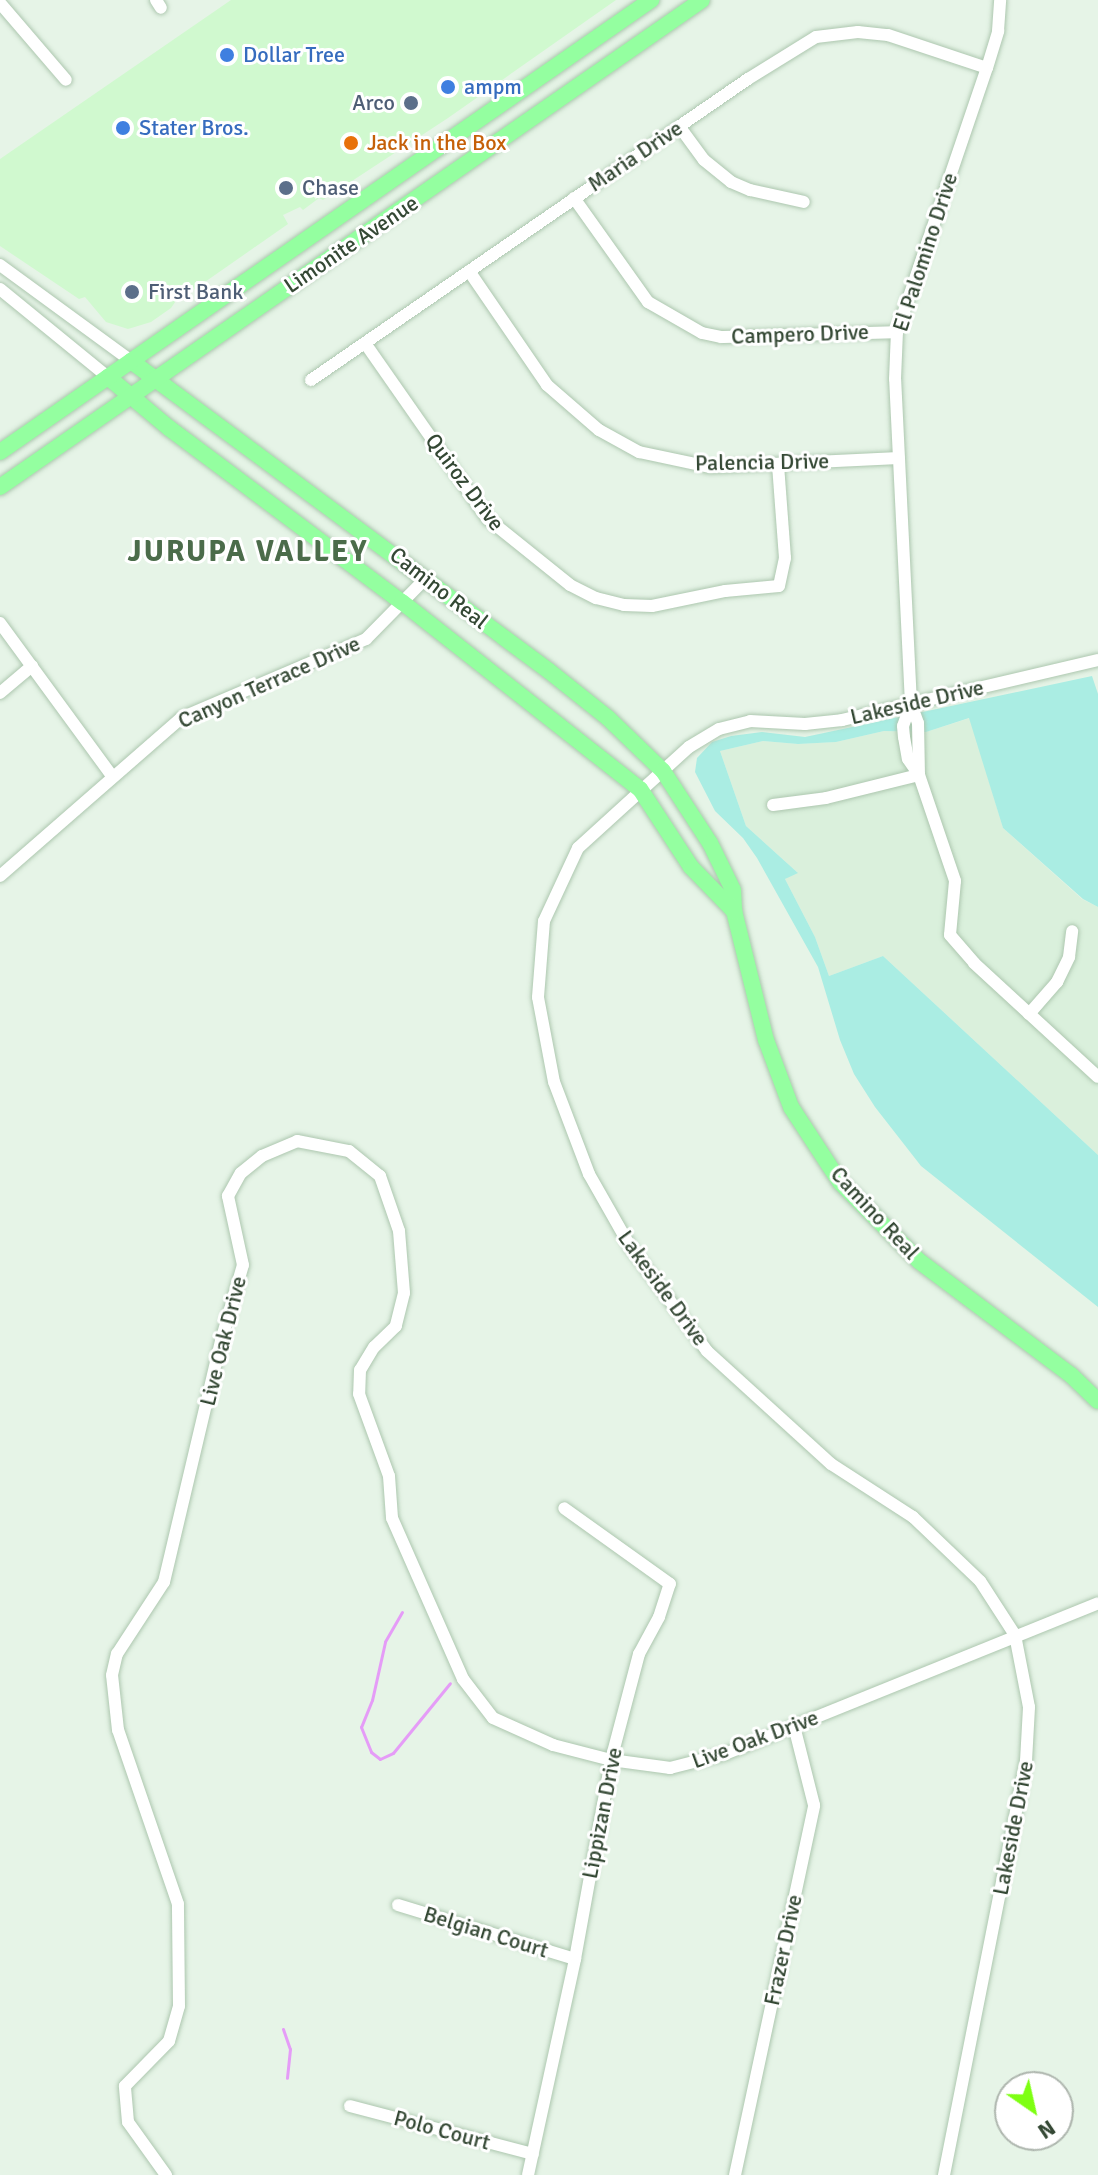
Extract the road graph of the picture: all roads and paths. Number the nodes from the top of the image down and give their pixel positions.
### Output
1 (651, 0) edge
2 (702, 0) edge
3 (1000, 0) edge
4 (0, 3) edge
5 (987, 68) junction
6 (66, 80) dead end
7 (679, 126) junction
8 (574, 198) junction
9 (804, 202) dead end
10 (0, 265) edge
11 (469, 271) junction
12 (0, 289) edge
13 (897, 332) junction
14 (365, 343) junction
15 (131, 361) junction
16 (108, 377) junction
17 (154, 379) junction
18 (311, 380) dead end
19 (131, 396) junction
20 (0, 452) edge
21 (899, 458) junction
22 (778, 465) junction
23 (0, 487) edge
24 (425, 579) junction
25 (402, 602) junction
26 (0, 623) edge
27 (1098, 660) edge
28 (32, 666) junction
29 (0, 693) edge
30 (911, 704) junction
31 (663, 771) junction
32 (919, 775) junction
33 (112, 776) junction
34 (640, 789) junction
35 (773, 805) dead end
36 (0, 876) edge
37 (734, 911) junction
38 (1072, 931) dead end
39 (1029, 1014) junction
40 (1098, 1077) edge
41 (1098, 1401) edge
42 (564, 1508) dead end
43 (1098, 1603) edge
44 (1015, 1635) junction
45 (794, 1726) junction
46 (611, 1760) junction
47 (398, 1905) dead end
48 (575, 1959) junction
49 (350, 2106) dead end
50 (533, 2154) junction
51 (166, 2175) edge
52 (528, 2175) edge
53 (735, 2175) edge
54 (944, 2175) edge

1 - 15 main road, Limonite Avenue
2 - 17 main road, Limonite Avenue
3 - 5 street, El Palomino Drive
4 - 6 street
5 - 7 street, Maria Drive
5 - 13 street, El Palomino Drive
7 - 8 street, Maria Drive
7 - 9 street
8 - 11 street, Maria Drive
8 - 13 street, Campero Drive
10 - 15 street, Camino Real
11 - 14 street, Maria Drive
11 - 22 street, Palencia Drive
12 - 16 street, Camino Real
13 - 21 street, El Palomino Drive
14 - 18 street, Maria Drive
14 - 22 street, Quiroz Drive
15 - 16 main road, Limonite Avenue
15 - 17 main road, Camino Real
16 - 19 main road, Camino Real
16 - 20 main road, Limonite Avenue
17 - 19 main road, Limonite Avenue
17 - 24 main road, Camino Real
19 - 23 main road, Limonite Avenue
19 - 25 main road, Camino Real
21 - 22 street, Palencia Drive
21 - 30 street, El Palomino Drive
24 - 25 street, Canyon Terrace Drive
24 - 31 main road, Camino Real
25 - 33 street, Canyon Terrace Drive
25 - 34 main road, Camino Real
26 - 28 street
27 - 30 street, Lakeside Drive
28 - 29 street
28 - 33 street
30 - 31 street, Lakeside Drive
30 - 32 street, El Palomino Drive
31 - 34 street, Lakeside Drive
31 - 37 main road, Camino Real
32 - 35 street
32 - 39 street, El Palomino Drive
33 - 36 street, Canyon Terrace Drive
34 - 37 main road, Camino Real
34 - 44 street, Lakeside Drive
37 - 41 main road, Camino Real
38 - 39 street
39 - 40 street, El Palomino Drive
42 - 46 street, Lippizan Drive
43 - 44 street, Live Oak Drive
44 - 45 street, Live Oak Drive
44 - 54 street, Lakeside Drive
45 - 46 street, Live Oak Drive
45 - 53 street, Frazer Drive
46 - 48 street, Lippizan Drive
46 - 51 street, Live Oak Drive
47 - 48 street, Belgian Court
48 - 50 street, Lippizan Drive
49 - 50 street, Polo Court
50 - 52 street, Lippizan Drive

